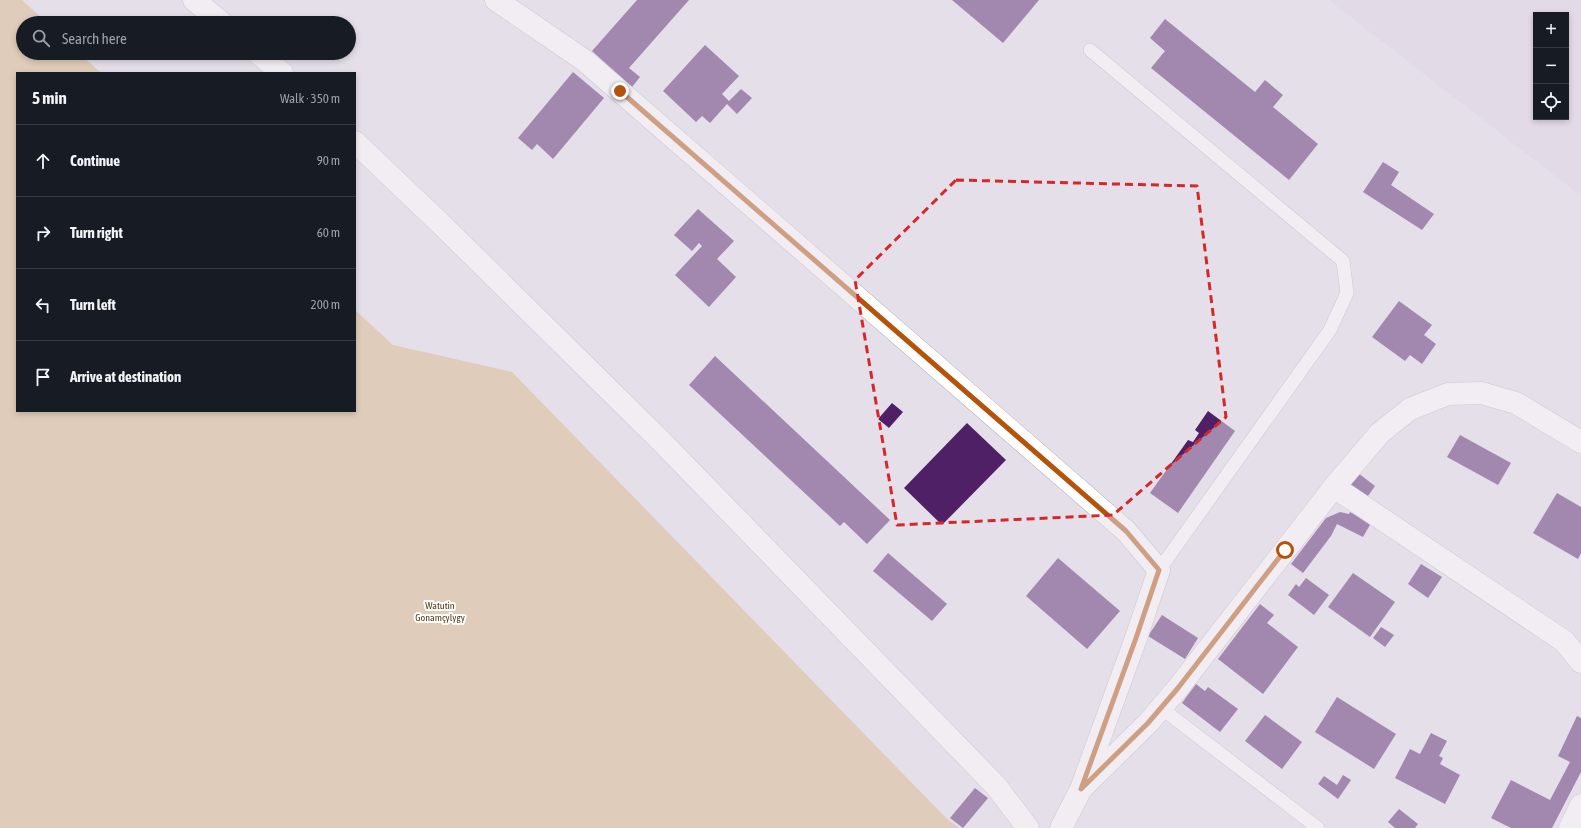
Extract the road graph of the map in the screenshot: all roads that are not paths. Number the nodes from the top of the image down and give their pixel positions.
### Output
1 (194, 0) edge
2 (496, 0) edge
3 (213, 16) edge
4 (1090, 50) dead end
5 (266, 60) edge
6 (281, 72) edge
7 (356, 143) edge
8 (1581, 442) edge
9 (1334, 487) junction
10 (1159, 570) junction
11 (1581, 662) edge
12 (1160, 708) junction
13 (1081, 789) junction
14 (1581, 805) edge
15 (1028, 828) edge
16 (1061, 828) edge
17 (1318, 828) edge
18 (1570, 828) edge

1 - 3 street
2 - 10 street
4 - 10 lane
5 - 6 street
7 - 15 street
8 - 9 street
9 - 11 street
9 - 12 street
10 - 13 street
12 - 13 street
12 - 17 lane
13 - 16 street
14 - 18 street

